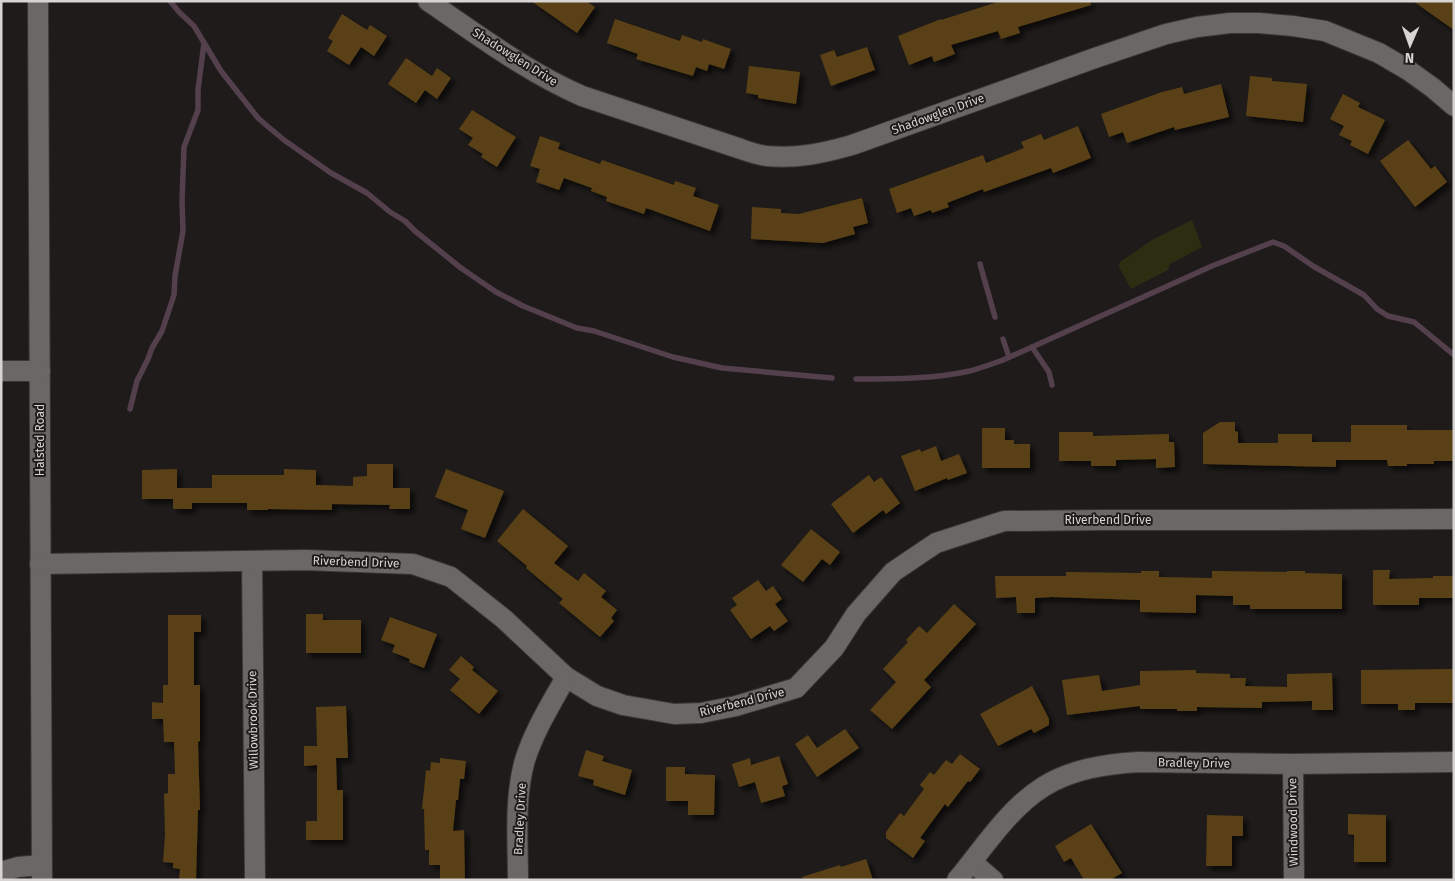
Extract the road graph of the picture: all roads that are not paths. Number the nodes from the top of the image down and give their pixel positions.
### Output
1 (38, 1) edge
2 (428, 1) edge
3 (1454, 106) edge
4 (1, 371) edge
5 (40, 371) junction
6 (1454, 519) edge
7 (252, 561) junction
8 (40, 564) junction
9 (566, 677) junction
10 (1454, 762) edge
11 (1293, 764) junction
12 (972, 862) junction
13 (1, 872) edge
14 (42, 872) edge
15 (254, 880) edge
16 (518, 880) edge
17 (957, 880) edge
18 (994, 880) edge
19 (1294, 880) edge

1 - 5 street, Halsted Road
2 - 3 street, Shadowglen Drive
4 - 5 street
5 - 8 street, Halsted Road
6 - 9 street, Riverbend Drive
7 - 8 street, Riverbend Drive
7 - 9 street, Riverbend Drive
7 - 15 street, Willowbrook Drive
8 - 14 street, Halsted Road
9 - 16 street, Bradley Drive
10 - 11 street, Bradley Drive
11 - 12 street, Bradley Drive
11 - 19 street, Windwood Drive
12 - 17 street, Bradley Drive
12 - 18 street
13 - 14 street

